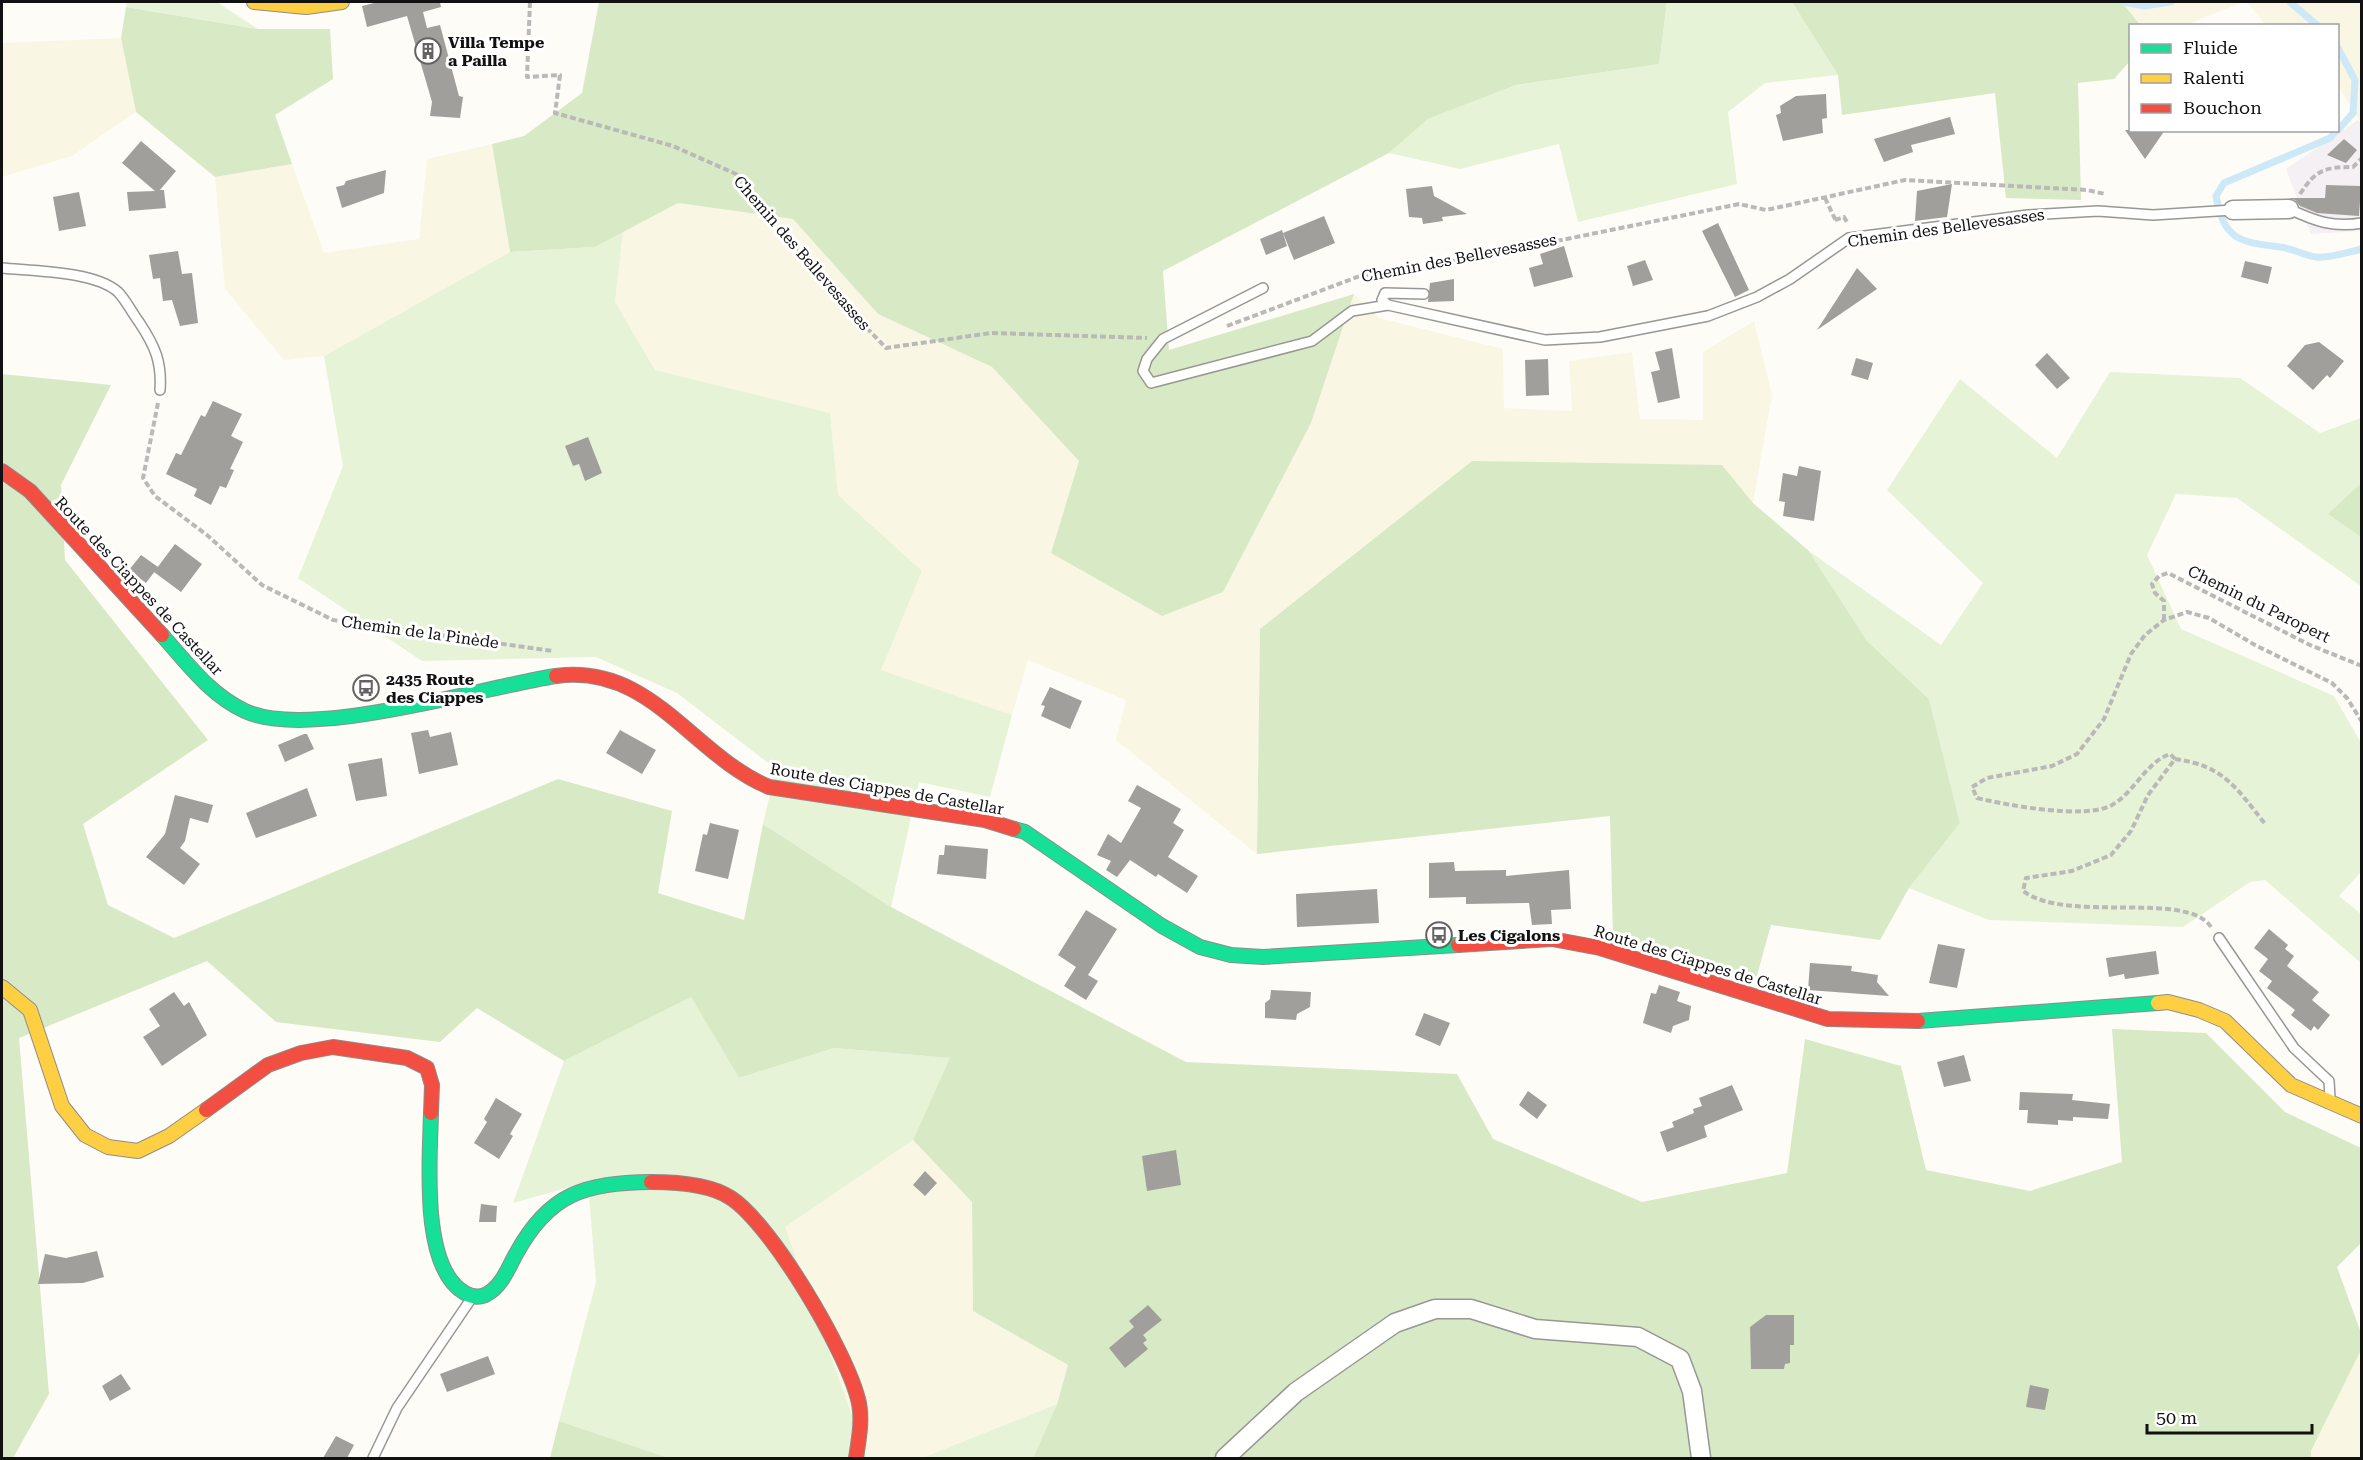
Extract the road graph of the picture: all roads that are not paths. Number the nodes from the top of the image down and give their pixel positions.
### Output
1 (254, 2) edge
2 (342, 2) edge
3 (2289, 208) joint
4 (2233, 210) joint
5 (2361, 224) edge
6 (2, 268) edge
7 (1263, 288) dead end
8 (1424, 294) dead end
9 (1388, 305) junction
10 (160, 390) road end
11 (2, 471) edge
12 (2218, 938) road end
13 (2, 987) edge
14 (2331, 1102) junction
15 (2361, 1116) edge
16 (472, 1298) junction
17 (373, 1458) edge
18 (856, 1458) edge
19 (1225, 1458) edge
20 (1701, 1458) edge

1 - 2 street
3 - 4 street, Chemin des Bellevesasses
3 - 5 lane, Chemin des Bellevesasses
4 - 9 lane, Chemin des Bellevesasses
6 - 10 lane
7 - 9 lane, Chemin des Bellevesasses
8 - 9 lane
11 - 14 street, Route des Ciappes de Castellar
12 - 14 lane
13 - 16 street
14 - 15 street, Route des Ciappes de Castellar
16 - 17 lane
16 - 18 street
19 - 20 street

